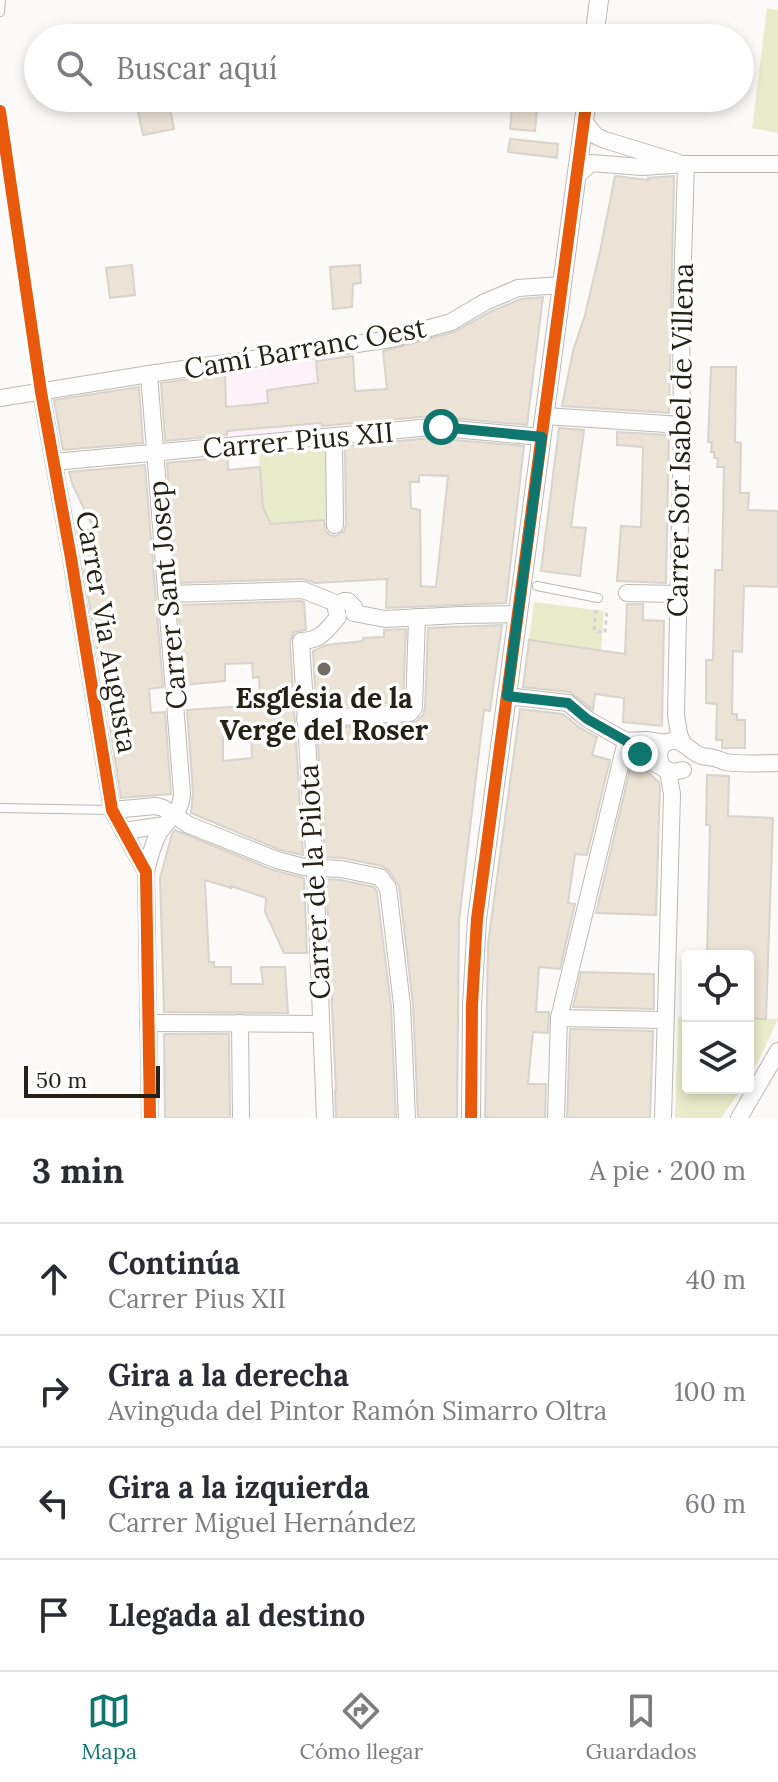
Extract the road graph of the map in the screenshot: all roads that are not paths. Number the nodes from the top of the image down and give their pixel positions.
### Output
1 (1, 0) edge
2 (599, 0) edge
3 (0, 12) edge
4 (596, 24) edge
5 (0, 111) edge
6 (585, 112) edge
7 (584, 121) junction
8 (686, 164) junction
9 (778, 164) edge
10 (578, 175) junction
11 (562, 285) junction
12 (149, 374) junction
13 (41, 392) junction
14 (0, 398) edge
15 (545, 416) junction
16 (682, 425) junction
17 (542, 437) junction
18 (334, 438) junction
19 (155, 452) junction
20 (54, 462) junction
21 (335, 525) dead end
22 (530, 585) junction
23 (627, 593) dead end
24 (167, 594) junction
25 (677, 594) junction
26 (598, 598) road end
27 (344, 611) junction
28 (518, 614) junction
29 (417, 617) junction
30 (507, 696) junction
31 (305, 719) junction
32 (626, 741) junction
33 (676, 745) junction
34 (724, 762) junction
35 (778, 763) edge
36 (675, 769) junction
37 (0, 808) edge
38 (112, 810) junction
39 (170, 820) junction
40 (123, 831) junction
41 (315, 868) junction
42 (146, 872) junction
43 (559, 1018) junction
44 (664, 1020) junction
45 (148, 1023) junction
46 (240, 1023) junction
47 (321, 1024) junction
48 (778, 1051) edge
49 (150, 1118) edge
50 (241, 1118) edge
51 (325, 1118) edge
52 (407, 1118) edge
53 (471, 1118) edge
54 (556, 1118) edge
55 (663, 1118) edge
56 (739, 1118) edge

1 - 3 lane
2 - 4 street
5 - 13 lane
6 - 7 street
7 - 8 street
7 - 10 street
8 - 9 street
8 - 10 street
8 - 16 street, Carrer Sor Isabel de Villena
10 - 11 street
11 - 12 street, Camí Barranc Oest
11 - 15 street
12 - 13 street, Camí Barranc Oest
12 - 19 street, Carrer Sant Josep
13 - 14 street, Camí Barranc Oest
13 - 20 street, Carrer Via Augusta
15 - 16 street
15 - 17 street
16 - 25 street, Carrer Sor Isabel de Villena
17 - 18 street, Carrer Pius XII
17 - 22 street
18 - 19 street, Carrer Pius XII
18 - 21 street
19 - 20 street, Carrer Pius XII
19 - 24 street, Carrer Sant Josep
20 - 38 street, Carrer Via Augusta
22 - 26 lane
22 - 28 street
23 - 25 street
24 - 27 street
24 - 39 street, Carrer Sant Josep
25 - 33 street, Carrer Sor Isabel de Villena
27 - 29 street
27 - 31 street, Carrer de la Pilota
28 - 29 street
28 - 30 street
29 - 31 street
30 - 32 street
30 - 53 street
31 - 41 street, Carrer de la Pilota
32 - 33 street
32 - 36 street
32 - 43 street
33 - 34 street
33 - 36 street
33 - 36 street
34 - 35 street
34 - 36 street
36 - 44 street
37 - 38 lane
38 - 39 street
38 - 40 street, Carrer Via Augusta
39 - 40 street
39 - 41 street
39 - 42 street, Carrer Sant Josep
40 - 42 street, Carrer Via Augusta
41 - 47 street, Carrer de la Pilota
41 - 52 street
42 - 45 street
43 - 44 street
43 - 54 street
44 - 55 street
45 - 46 street
45 - 49 street
46 - 47 street
46 - 50 street
47 - 51 street, Carrer de la Pilota
48 - 56 street

